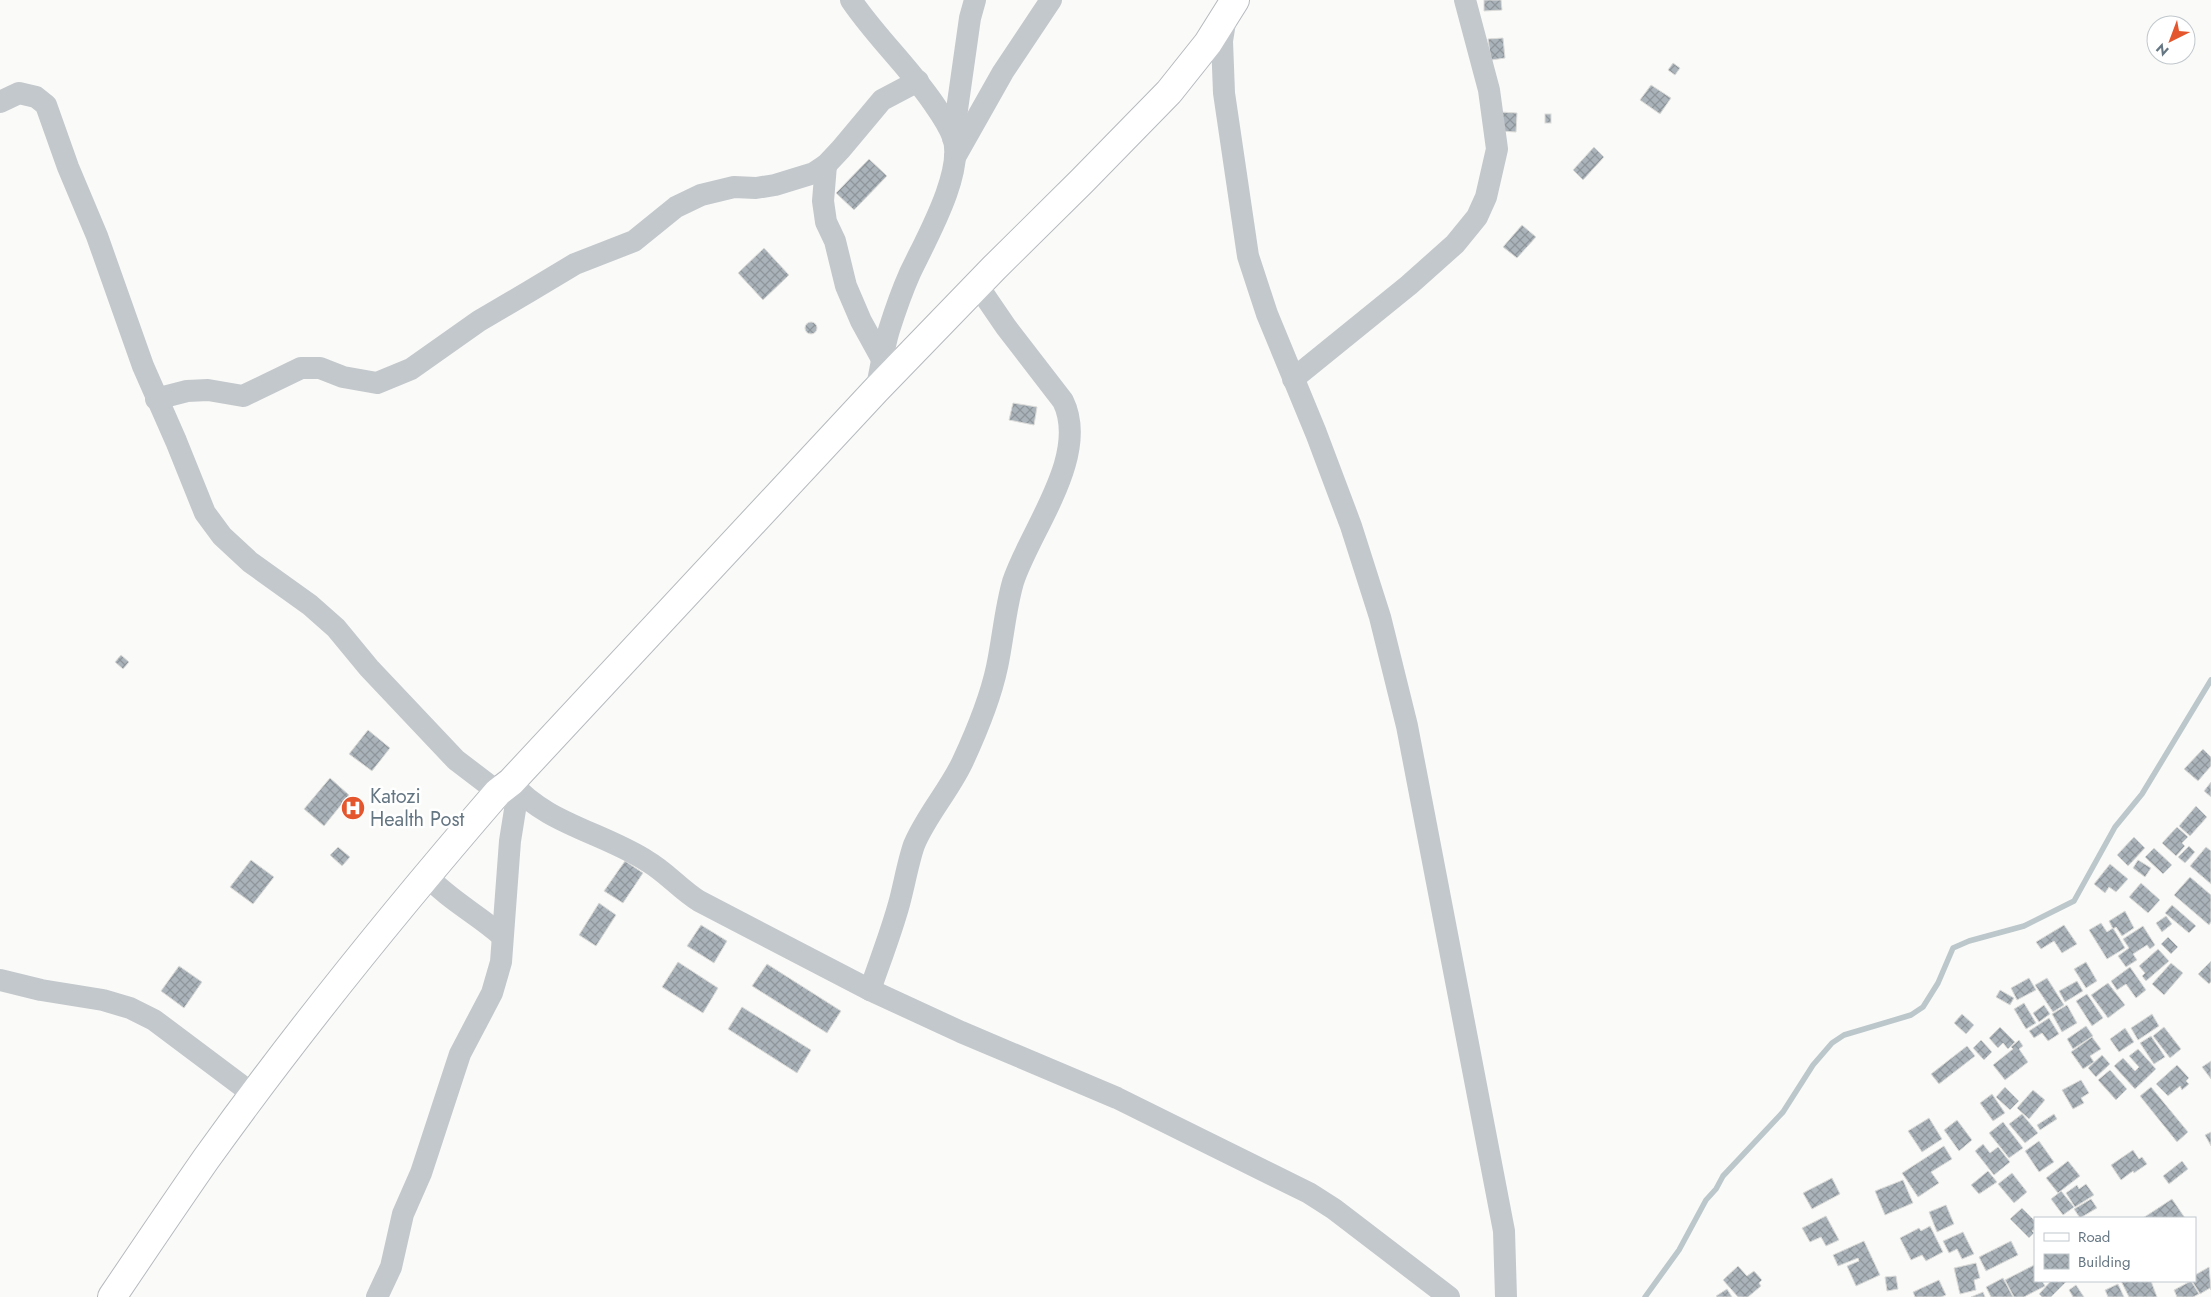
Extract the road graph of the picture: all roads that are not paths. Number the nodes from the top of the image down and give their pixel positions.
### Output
1 (975, 0) edge
2 (1051, 0) edge
3 (1465, 0) edge
4 (863, 6) edge
5 (1231, 6) edge
6 (918, 81) junction
7 (0, 102) edge
8 (954, 148) junction
9 (826, 165) junction
10 (978, 286) junction
11 (883, 361) junction
12 (1293, 379) junction
13 (876, 390) junction
14 (156, 399) junction
15 (509, 788) junction
16 (426, 875) junction
17 (502, 936) junction
18 (0, 980) edge
19 (870, 990) junction
20 (254, 1095) junction
21 (112, 1297) edge
22 (377, 1297) edge
23 (1449, 1297) edge
24 (1506, 1297) edge

1 - 8 street
2 - 8 street
3 - 12 street
4 - 6 street
5 - 10 main road
5 - 12 street
6 - 8 street
6 - 9 street
7 - 14 street
8 - 11 street
9 - 11 street
9 - 14 street
10 - 13 main road
10 - 19 street
11 - 13 street
12 - 24 street
13 - 15 main road
14 - 15 street
15 - 16 main road
15 - 17 street
15 - 19 street
16 - 17 street
16 - 20 main road
17 - 22 street
18 - 20 street
19 - 23 street
20 - 21 main road

